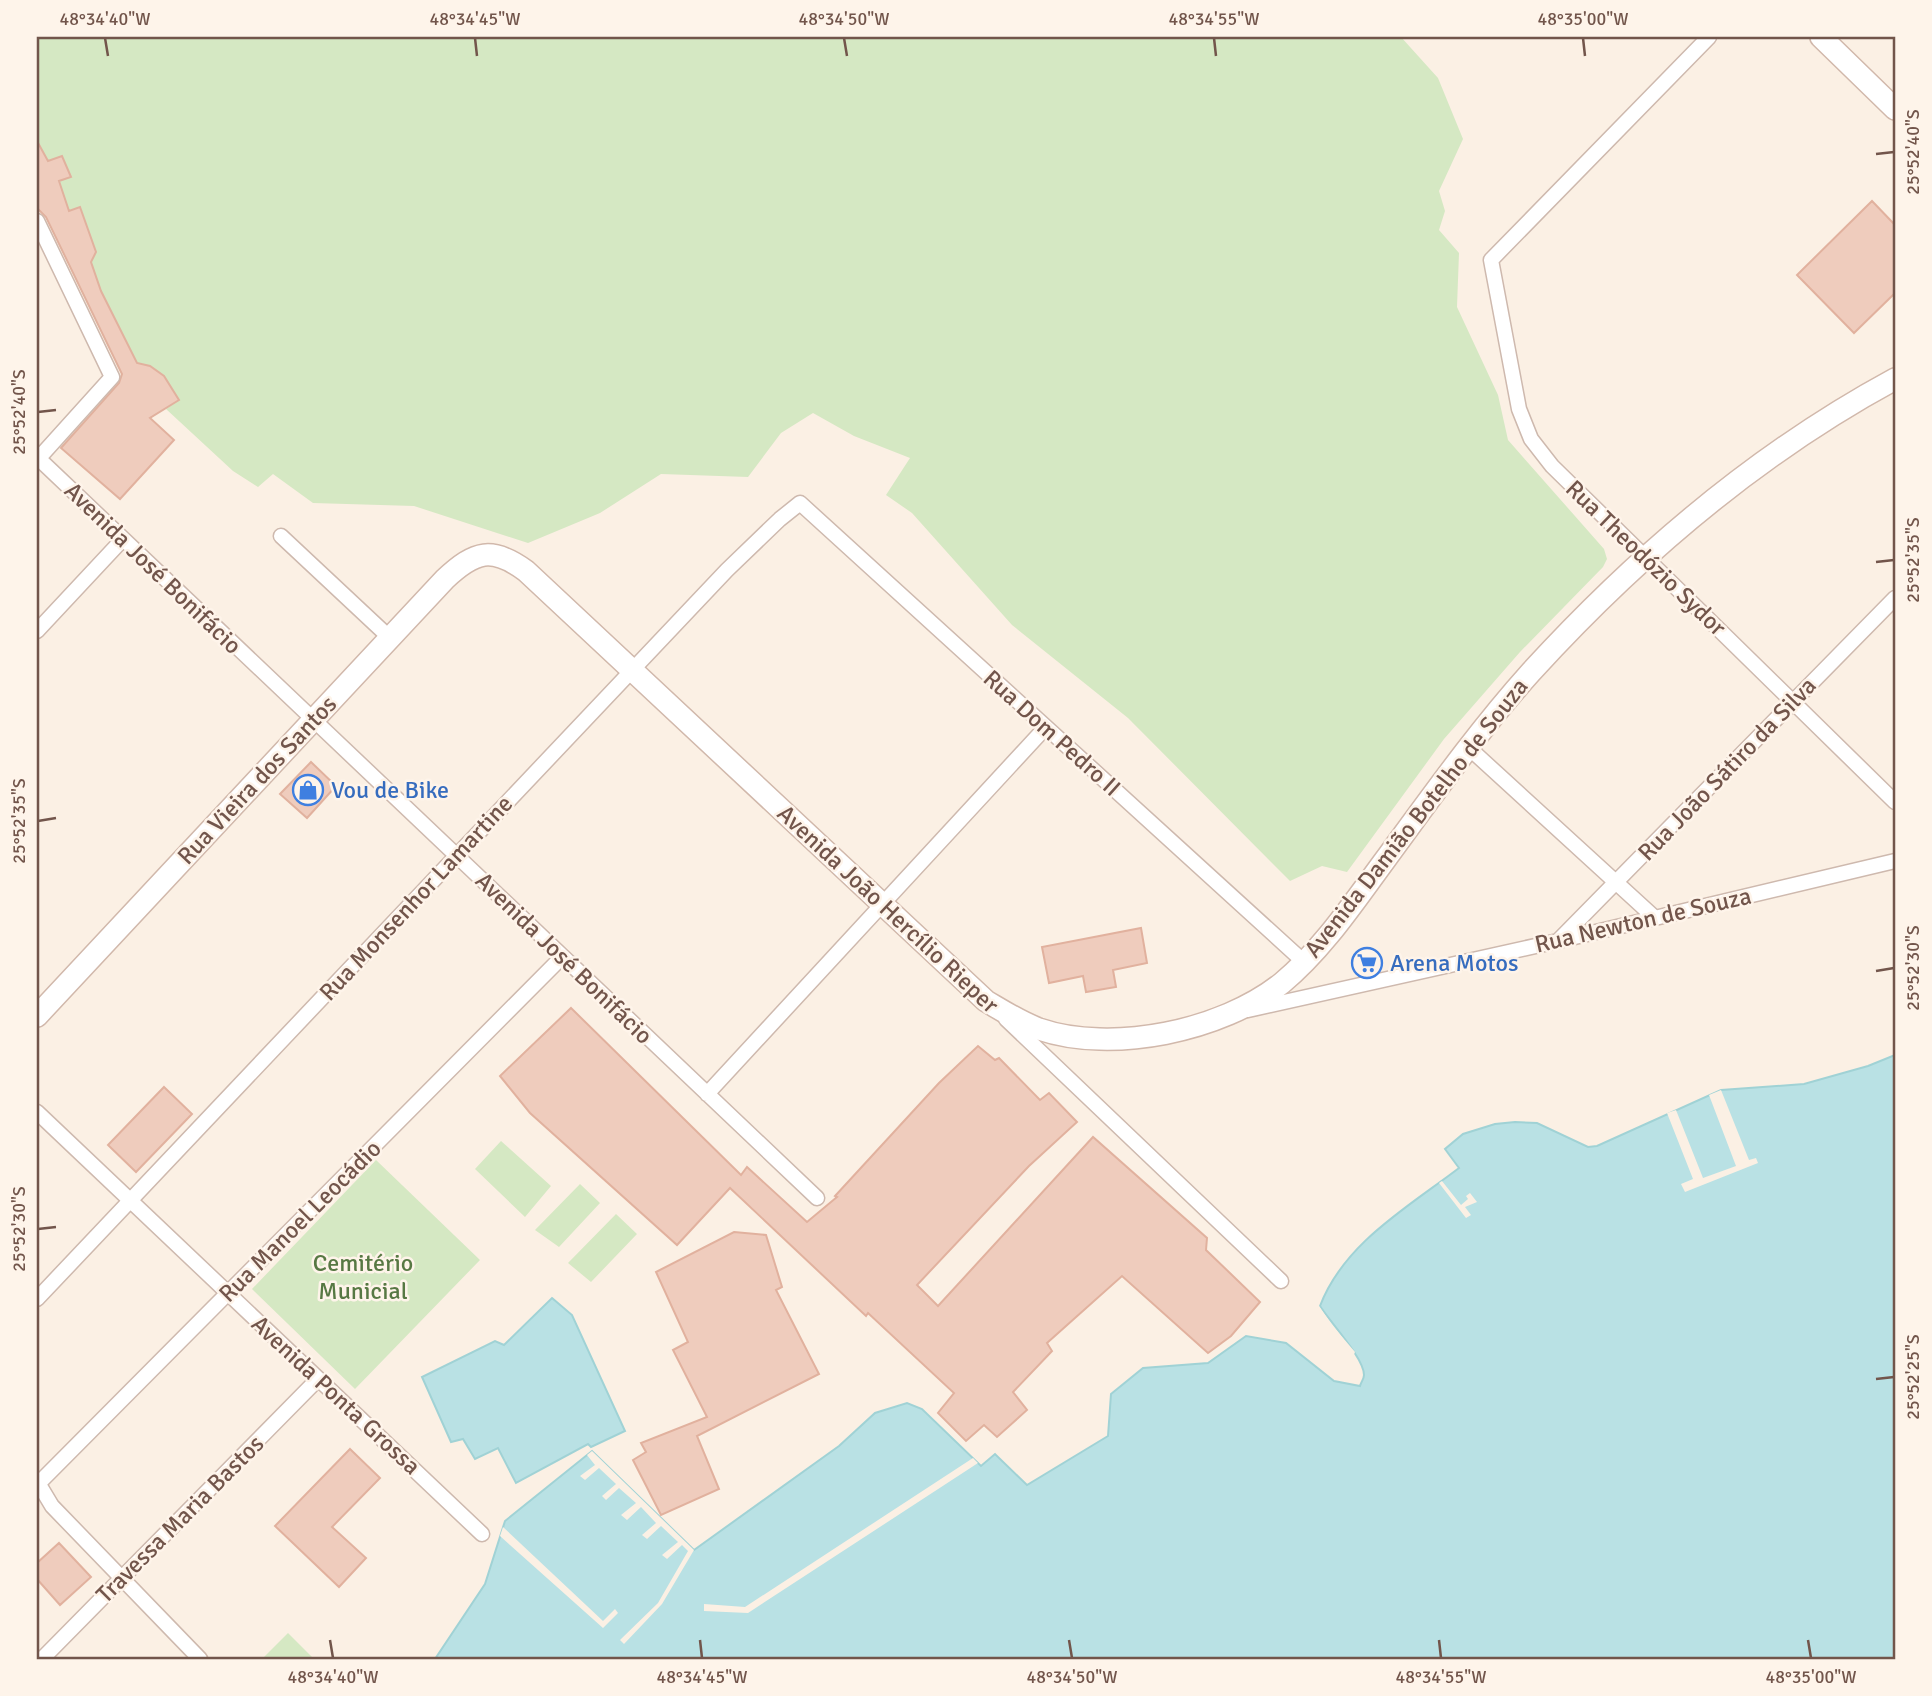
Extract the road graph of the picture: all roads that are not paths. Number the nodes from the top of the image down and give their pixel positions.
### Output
1 (1709, 37) edge
2 (1821, 37) edge
3 (1895, 109) edge
4 (37, 221) edge
5 (1895, 379) edge
6 (38, 458) edge
7 (800, 503) joint
8 (281, 536) dead end
9 (123, 540) junction
10 (484, 554) joint
11 (1646, 558) junction
12 (1895, 598) edge
13 (37, 631) edge
14 (390, 638) junction
15 (632, 671) junction
16 (1793, 702) junction
17 (313, 720) junction
18 (1046, 727) junction
19 (1468, 747) junction
20 (1895, 802) edge
21 (456, 856) junction
22 (1895, 861) edge
23 (1616, 882) junction
24 (882, 904) junction
25 (1655, 918) junction
26 (1558, 941) junction
27 (562, 957) junction
28 (1304, 962) junction
29 (986, 1001) junction
30 (1226, 1015) junction
31 (37, 1016) edge
32 (707, 1094) junction
33 (37, 1112) edge
34 (817, 1198) dead end
35 (130, 1200) junction
36 (1282, 1281) dead end
37 (228, 1293) junction
38 (37, 1299) edge
39 (318, 1379) junction
40 (37, 1483) edge
41 (482, 1534) dead end
42 (122, 1578) junction
43 (42, 1659) edge
44 (200, 1659) edge

1 - 11 street, Rua Theodózio Sydor
2 - 3 main road
4 - 6 street
5 - 11 main road, Avenida Damião Botelho de Souza
6 - 9 street, Avenida José Bonifácio
7 - 15 street, Rua Monsenhor Lamartine
7 - 18 street, Rua Dom Pedro II
8 - 14 street
9 - 13 street
9 - 17 street, Avenida José Bonifácio
10 - 14 main road, Rua Vieira dos Santos
10 - 15 main road, Avenida João Hercílio Rieper
11 - 16 street, Rua Theodózio Sydor
11 - 19 main road, Avenida Damião Botelho de Souza
12 - 16 street, Rua João Sátiro da Silva
14 - 17 main road, Rua Vieira dos Santos
15 - 21 street, Rua Monsenhor Lamartine
15 - 24 main road, Avenida João Hercílio Rieper
16 - 20 street, Rua Theodózio Sydor
16 - 23 street, Rua João Sátiro da Silva
17 - 21 street, Avenida José Bonifácio
17 - 31 main road, Rua Vieira dos Santos
18 - 24 street
18 - 28 street, Rua Dom Pedro II
19 - 23 street
19 - 28 main road, Avenida Damião Botelho de Souza
21 - 27 street, Avenida José Bonifácio
21 - 35 street, Rua Monsenhor Lamartine
22 - 25 street, Rua Newton de Souza
23 - 25 street
23 - 26 street, Rua João Sátiro da Silva
24 - 29 main road, Avenida João Hercílio Rieper
24 - 32 street
25 - 26 street, Rua Newton de Souza
26 - 30 street, Rua Newton de Souza
27 - 32 street, Avenida José Bonifácio
27 - 37 street, Rua Manoel Leocádio
28 - 30 main road, Avenida Damião Botelho de Souza
29 - 30 main road, Rua Newton de Souza
29 - 36 street, Avenida João Hercílio Rieper
32 - 34 street, Avenida José Bonifácio
33 - 35 street, Avenida Ponta Grossa
35 - 37 street, Avenida Ponta Grossa
35 - 38 street, Rua Monsenhor Lamartine
37 - 39 street, Avenida Ponta Grossa
37 - 40 street, Rua Manoel Leocádio
39 - 41 street, Avenida Ponta Grossa
39 - 42 street, Travessa Maria Bastos
40 - 42 street
42 - 43 street, Travessa Maria Bastos
42 - 44 street

